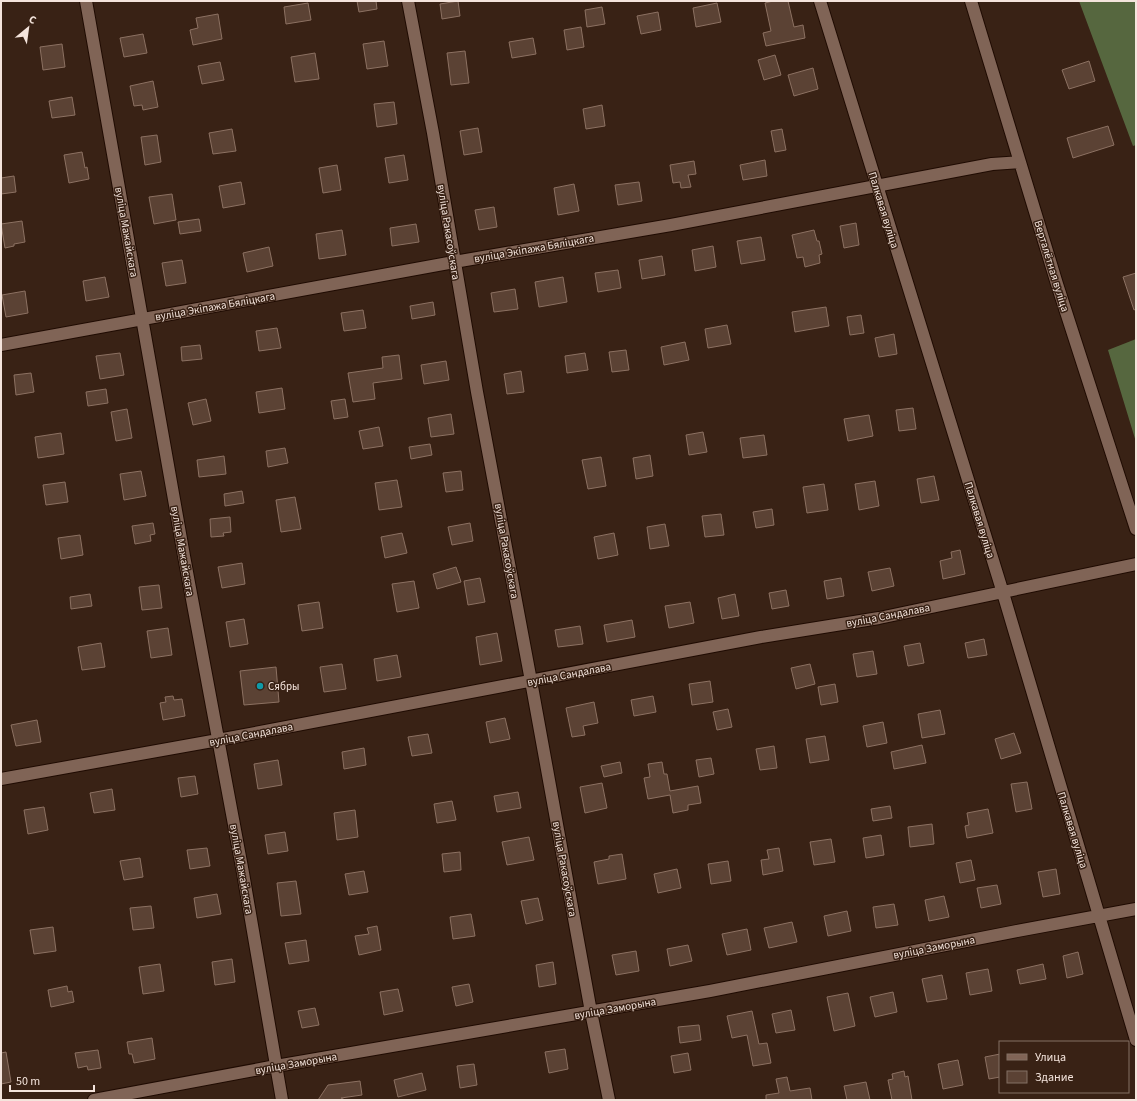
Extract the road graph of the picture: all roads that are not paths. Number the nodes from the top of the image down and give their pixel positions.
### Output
1 (86, 1) edge
2 (408, 1) edge
3 (820, 1) edge
4 (971, 1) edge
5 (1020, 162) junction
6 (877, 186) junction
7 (454, 262) junction
8 (142, 319) junction
9 (1, 345) edge
10 (1136, 529) edge
11 (1136, 564) edge
12 (1003, 593) junction
13 (531, 681) junction
14 (218, 740) junction
15 (1, 779) edge
16 (1136, 909) edge
17 (1099, 916) junction
18 (591, 1012) junction
19 (1136, 1040) edge
20 (276, 1066) junction
21 (94, 1100) edge
22 (282, 1100) edge
23 (609, 1100) edge

1 - 8 street, вуліца Мажайскага
2 - 7 street, вуліца Ракасоўскага
3 - 6 street, Палкавая вуліца
4 - 5 street, Верталётная вуліца
5 - 6 street, вуліца Экіпажа Бяліцкага
5 - 10 street, Верталётная вуліца
6 - 7 street, вуліца Экіпажа Бяліцкага
6 - 12 street, Палкавая вуліца
7 - 8 street, вуліца Экіпажа Бяліцкага
7 - 13 street, вуліца Ракасоўскага
8 - 9 street, вуліца Экіпажа Бяліцкага
8 - 14 street, вуліца Мажайскага
11 - 12 street, вуліца Сандалава
12 - 13 street, вуліца Сандалава
12 - 17 street, Палкавая вуліца
13 - 14 street, вуліца Сандалава
13 - 18 street, вуліца Ракасоўскага
14 - 15 street, вуліца Сандалава
14 - 20 street, вуліца Мажайскага
16 - 17 street, вуліца Заморына
17 - 18 street, вуліца Заморына
17 - 19 street, Палкавая вуліца
18 - 20 street, вуліца Заморына
18 - 23 street, вуліца Ракасоўскага
20 - 21 street, вуліца Заморына
20 - 22 street, вуліца Мажайскага

